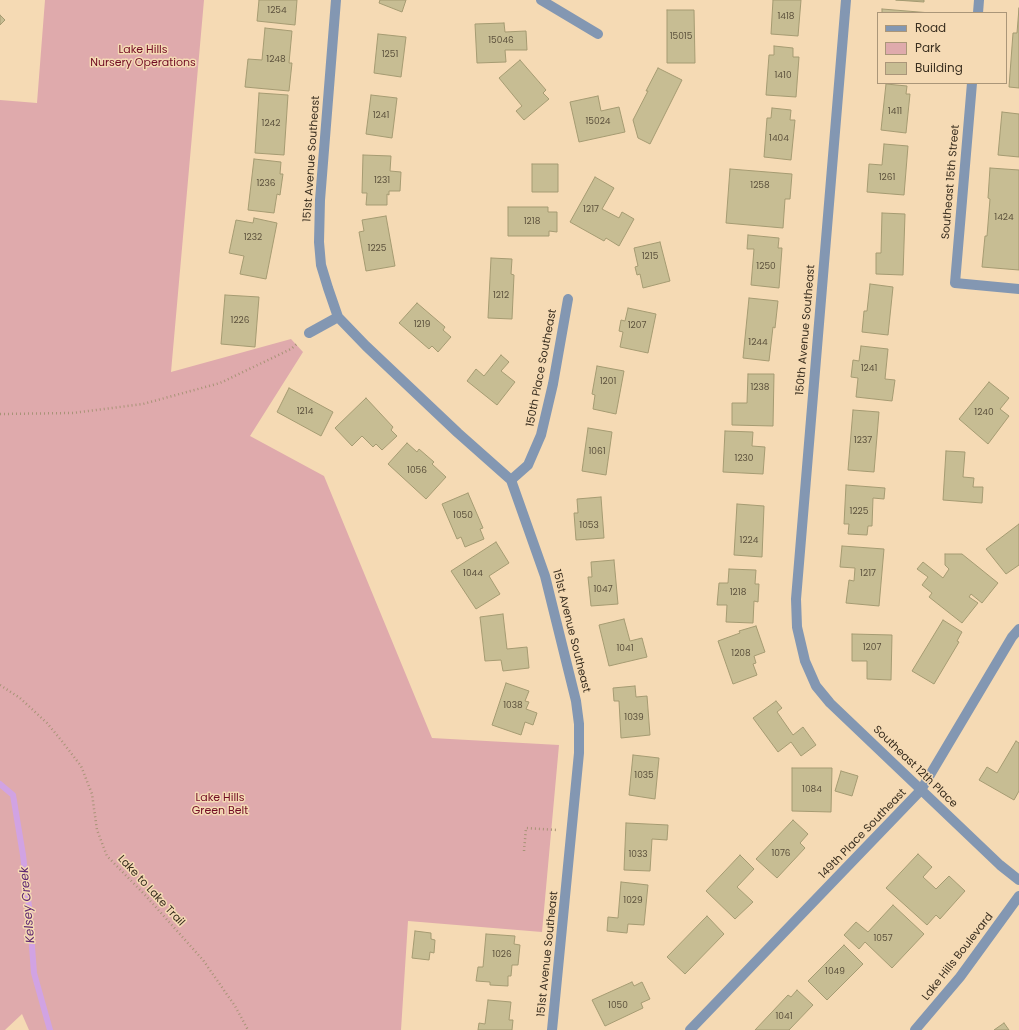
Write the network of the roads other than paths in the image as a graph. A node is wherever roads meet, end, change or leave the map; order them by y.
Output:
1 (336, 0) edge
2 (541, 0) edge
3 (846, 0) edge
4 (979, 0) edge
5 (978, 12) edge
6 (598, 34) dead end
7 (972, 84) edge
8 (1019, 289) edge
9 (568, 299) dead end
10 (338, 317) junction
11 (309, 333) road end
12 (512, 480) junction
13 (1019, 629) edge
14 (805, 661) joint
15 (921, 790) junction
16 (1019, 880) edge
17 (1019, 896) edge
18 (552, 1030) edge
19 (690, 1030) edge
20 (915, 1030) edge

1 - 10 street, 151st Avenue Southeast
2 - 6 street
3 - 14 street, 150th Avenue Southeast
4 - 5 street
7 - 8 street, Southeast 15th Street
9 - 12 street, 150th Place Southeast
10 - 11 street
10 - 12 street, 151st Avenue Southeast
12 - 18 street, 151st Avenue Southeast
13 - 15 street, 149th Place Southeast
14 - 15 street, Southeast 12th Place
15 - 16 street, Southeast 12th Place
15 - 19 street, 149th Place Southeast
17 - 20 street, Lake Hills Boulevard

